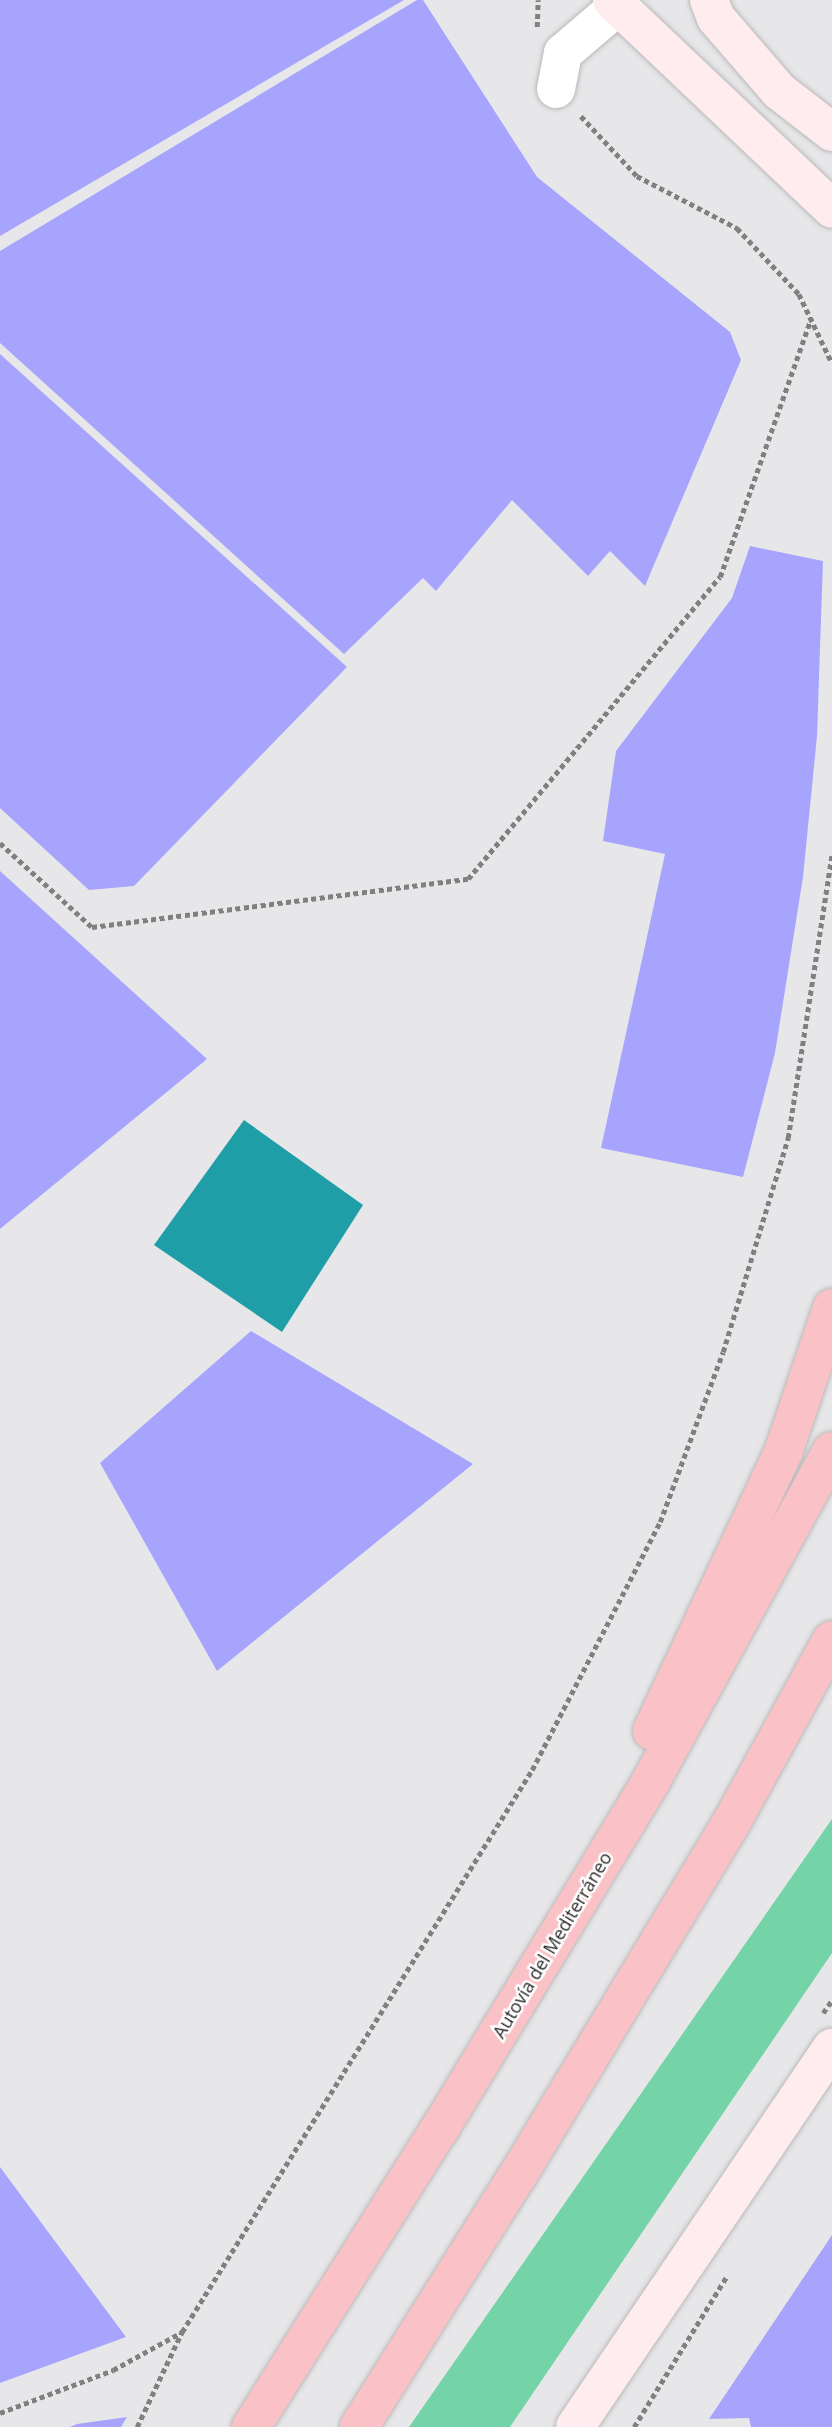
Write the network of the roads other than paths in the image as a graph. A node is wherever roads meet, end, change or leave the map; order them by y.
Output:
1 (709, 0) edge
2 (615, 3) edge
3 (556, 89) road end
4 (832, 132) edge
5 (832, 209) edge
6 (832, 1308) edge
7 (832, 1451) edge
8 (832, 1640) edge
9 (832, 1681) edge
10 (729, 1827) junction
11 (526, 1988) junction
12 (832, 2048) edge
13 (251, 2427) edge
14 (359, 2427) edge
15 (575, 2427) edge

1 - 4 street
2 - 3 street
2 - 5 street
6 - 11 highway
7 - 11 highway, Autovía del Mediterráneo
8 - 10 highway
9 - 10 highway
10 - 14 highway
11 - 13 highway, Autovía del Mediterráneo
12 - 15 street

